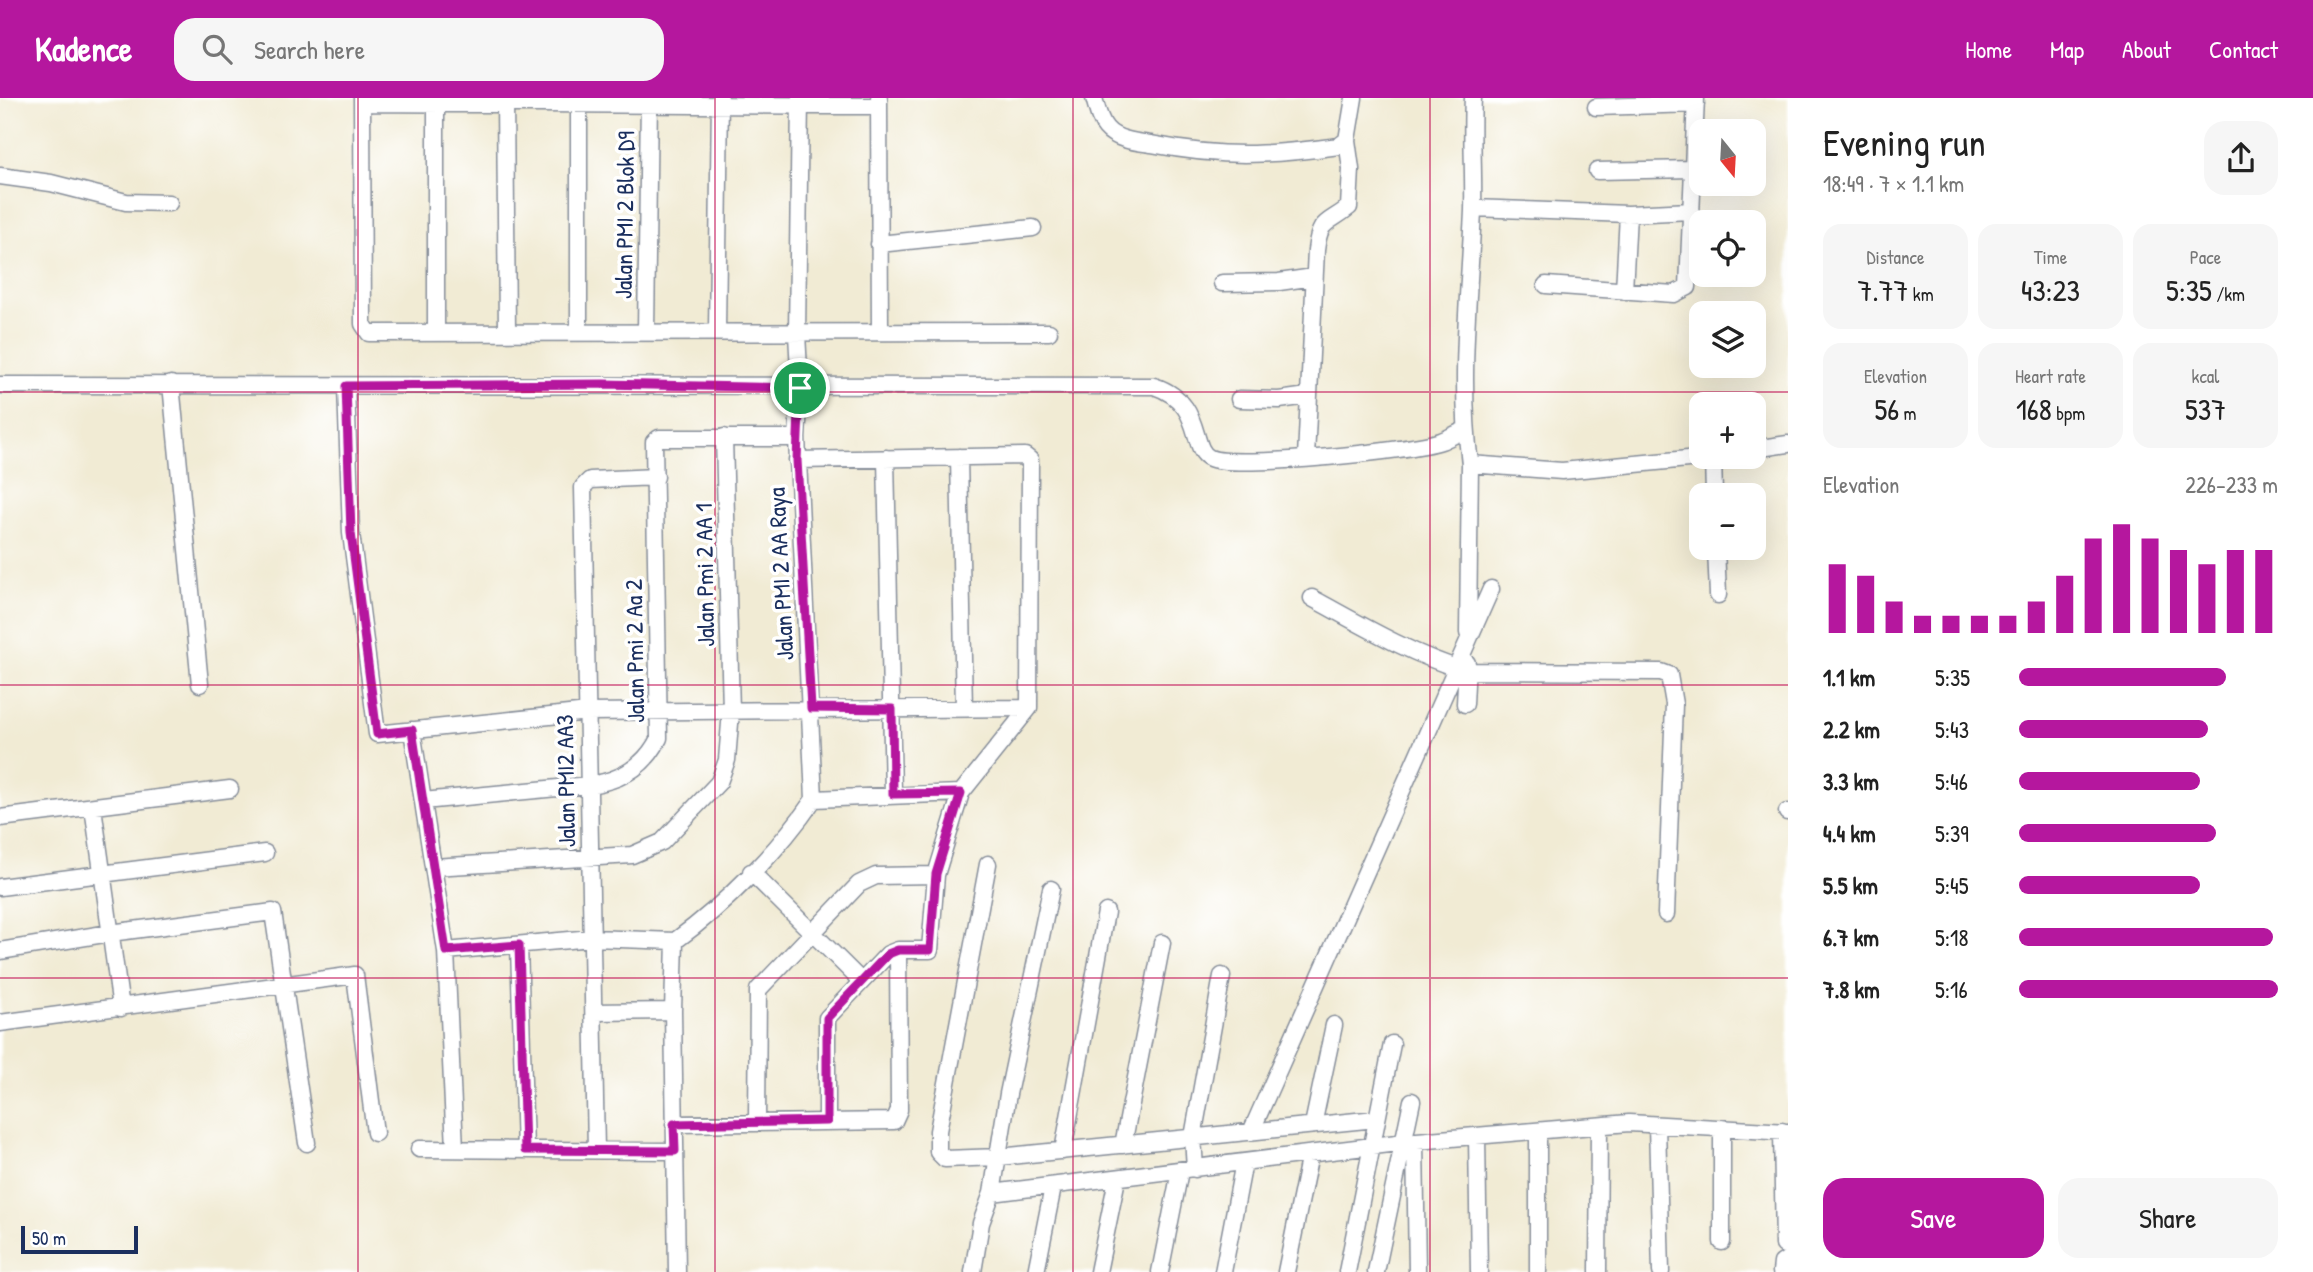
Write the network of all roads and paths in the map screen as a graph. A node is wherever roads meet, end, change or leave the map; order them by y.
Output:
1 (1094, 98) edge
2 (1354, 98) edge
3 (1473, 98) edge
4 (363, 101) edge
5 (505, 101) edge
6 (579, 101) edge
7 (649, 101) edge
8 (720, 101) edge
9 (800, 101) edge
10 (1696, 101) edge
11 (879, 102) edge
12 (436, 104) junction
13 (1596, 107) dead end
14 (1695, 119) edge
15 (1347, 140) junction
16 (1689, 169) edge
17 (1597, 171) dead end
18 (0, 176) edge
19 (169, 203) dead end
20 (1473, 208) junction
21 (1689, 211) edge
22 (1628, 214) junction
23 (1033, 228) dead end
24 (880, 244) junction
25 (1689, 268) edge
26 (1314, 277) junction
27 (1222, 283) dead end
28 (1546, 285) dead end
29 (1624, 291) junction
30 (436, 332) junction
31 (507, 332) junction
32 (579, 332) junction
33 (646, 332) junction
34 (717, 332) junction
35 (880, 332) junction
36 (1049, 332) dead end
37 (797, 334) junction
38 (0, 384) edge
39 (171, 384) junction
40 (346, 386) junction
41 (800, 388) junction
42 (1308, 396) junction
43 (1239, 399) dead end
44 (1465, 430) junction
45 (724, 438) junction
46 (797, 438) junction
47 (1788, 444) edge
48 (1766, 448) edge
49 (959, 457) junction
50 (1306, 457) junction
51 (886, 458) junction
52 (1689, 459) edge
53 (797, 460) junction
54 (1470, 464) junction
55 (656, 477) junction
56 (1717, 560) edge
57 (1491, 589) dead end
58 (1718, 595) dead end
59 (1312, 598) dead end
60 (1466, 671) junction
61 (200, 684) dead end
62 (1465, 704) dead end
63 (811, 708) junction
64 (1029, 708) junction
65 (892, 709) junction
66 (964, 709) junction
67 (660, 711) junction
68 (731, 711) junction
69 (587, 712) junction
70 (412, 730) junction
71 (589, 785) junction
72 (230, 789) dead end
73 (961, 793) junction
74 (893, 794) junction
75 (814, 799) junction
76 (423, 801) junction
77 (93, 807) junction
78 (0, 818) edge
79 (265, 853) dead end
80 (591, 855) junction
81 (988, 864) dead end
82 (433, 867) junction
83 (751, 873) junction
84 (103, 874) junction
85 (936, 874) junction
86 (0, 887) edge
87 (1051, 889) dead end
88 (1106, 912) dead end
89 (1666, 914) dead end
90 (812, 931) junction
91 (110, 933) junction
92 (592, 938) junction
93 (675, 941) junction
94 (1162, 943) dead end
95 (519, 945) junction
96 (898, 950) junction
97 (0, 951) edge
98 (446, 951) junction
99 (1222, 976) dead end
100 (860, 980) junction
101 (284, 986) junction
102 (121, 1008) junction
103 (673, 1011) junction
104 (594, 1013) junction
105 (0, 1023) edge
106 (1334, 1025) dead end
107 (1392, 1044) dead end
108 (1412, 1101) dead end
109 (1376, 1119) junction
110 (827, 1121) junction
111 (757, 1123) junction
112 (674, 1124) junction
113 (1313, 1125) junction
114 (1657, 1125) junction
115 (1599, 1126) junction
116 (1722, 1128) junction
117 (1538, 1131) junction
118 (1785, 1131) edge
119 (1251, 1132) junction
120 (375, 1133) dead end
121 (1477, 1136) junction
122 (1193, 1137) junction
123 (1410, 1141) junction
124 (307, 1143) dead end
125 (1123, 1145) junction
126 (1370, 1146) junction
127 (419, 1149) dead end
128 (455, 1149) junction
129 (525, 1150) junction
130 (597, 1150) junction
131 (675, 1151) junction
132 (1063, 1151) junction
133 (1310, 1154) junction
134 (999, 1157) junction
135 (1244, 1162) junction
136 (1187, 1170) junction
137 (1117, 1179) junction
138 (1054, 1187) junction
139 (992, 1193) junction
140 (1722, 1242) dead end
141 (1786, 1252) edge
142 (677, 1272) edge
143 (973, 1272) edge
144 (1036, 1272) edge
145 (1098, 1272) edge
146 (1160, 1272) edge
147 (1223, 1272) edge
148 (1286, 1272) edge
149 (1347, 1272) edge
150 (1376, 1272) edge
151 (1418, 1272) edge
152 (1479, 1272) edge
153 (1538, 1272) edge
154 (1598, 1272) edge
155 (1661, 1272) edge
156 (1781, 1272) edge

1 - 15 street
2 - 15 street
3 - 20 street
4 - 12 street
4 - 30 street
5 - 6 street
5 - 12 street
5 - 31 street
6 - 7 street
6 - 32 street
7 - 8 street
7 - 33 street, Jalan PMI 2 Blok D9
8 - 9 street
8 - 34 street
9 - 11 street
9 - 37 street, Jalan PMI 2 AA Raya
10 - 13 street
10 - 14 street
11 - 24 street
12 - 30 street
15 - 26 street
16 - 17 street
18 - 19 street
20 - 22 street
20 - 44 street
21 - 22 street
22 - 29 street
23 - 24 street
24 - 35 street
25 - 29 street
26 - 27 street
26 - 42 street
28 - 29 street
30 - 31 street
31 - 32 street
32 - 33 street
33 - 34 street
34 - 37 street
35 - 36 street
35 - 37 street
37 - 41 street, Jalan PMI 2 AA Raya
38 - 39 street
39 - 40 street
39 - 61 street
40 - 41 street
40 - 70 street
41 - 46 street, Jalan PMI 2 AA Raya
41 - 50 street
42 - 43 street
42 - 50 street
44 - 50 street
44 - 54 street
45 - 46 street
45 - 55 street, Jalan Pmi 2 Aa 2
45 - 68 street, Jalan Pmi 2 AA 1
46 - 53 street, Jalan PMI 2 AA Raya
47 - 48 street
49 - 51 street
49 - 64 street
49 - 66 street
51 - 53 street
51 - 65 street
52 - 54 street
53 - 63 street, Jalan PMI 2 AA Raya
54 - 60 street
55 - 67 street, Jalan Pmi 2 Aa 2
55 - 69 street, Jalan PMI2 AA3
56 - 58 street
57 - 119 street
59 - 60 street
60 - 62 street
60 - 89 street
63 - 65 street
63 - 68 street
63 - 75 street, Jalan PMI 2 AA Raya
64 - 66 street
64 - 73 street
65 - 66 street
65 - 74 street
67 - 68 street
67 - 69 street
67 - 71 street, Jalan Pmi 2 Aa 2
68 - 80 street, Jalan Pmi 2 AA 1
69 - 70 street
69 - 71 street, Jalan PMI2 AA3
70 - 76 street
71 - 76 street, Jalan Pmi 2 Aa 2
71 - 80 street, Jalan PMI2 AA3
72 - 77 street
73 - 74 street
73 - 85 street
74 - 75 street
75 - 83 street
76 - 82 street
77 - 78 street
77 - 84 street
79 - 84 street
80 - 82 street, Jalan Pmi 2 AA 1
80 - 92 street, Jalan PMI2 AA3
81 - 134 street
82 - 98 street
83 - 90 street
83 - 93 street
84 - 86 street
84 - 91 street
85 - 90 street
85 - 96 street
87 - 134 street
88 - 132 street
90 - 100 street
90 - 111 street
91 - 97 street
91 - 101 street
91 - 102 street
92 - 93 street
92 - 95 street
92 - 104 street, Jalan PMI2 AA3
93 - 103 street
94 - 125 street
95 - 98 street
95 - 129 street
96 - 100 street
96 - 110 street
98 - 128 street
99 - 122 street
100 - 110 street
101 - 102 street
101 - 120 street
101 - 124 street
102 - 105 street
103 - 104 street
103 - 112 street
104 - 130 street, Jalan PMI2 AA3
106 - 113 street
107 - 109 street
108 - 123 street
109 - 113 street
109 - 126 street
110 - 111 street
111 - 112 street
112 - 131 street
113 - 119 street
114 - 115 street
114 - 116 street
114 - 155 street
115 - 117 street
115 - 154 street
116 - 118 street
116 - 140 street
117 - 121 street
117 - 153 street
118 - 141 street
119 - 122 street
121 - 123 street
121 - 152 street
122 - 125 street
122 - 136 street
123 - 126 street
123 - 150 street
123 - 151 street
125 - 132 street
126 - 133 street
126 - 149 street
127 - 128 street
128 - 129 street
129 - 130 street
130 - 131 street
131 - 142 street
132 - 134 street
133 - 135 street
133 - 148 street
134 - 139 street
135 - 136 street
135 - 147 street
136 - 137 street
136 - 146 street
137 - 138 street
137 - 145 street
138 - 139 street
138 - 144 street
139 - 143 street
141 - 156 street

